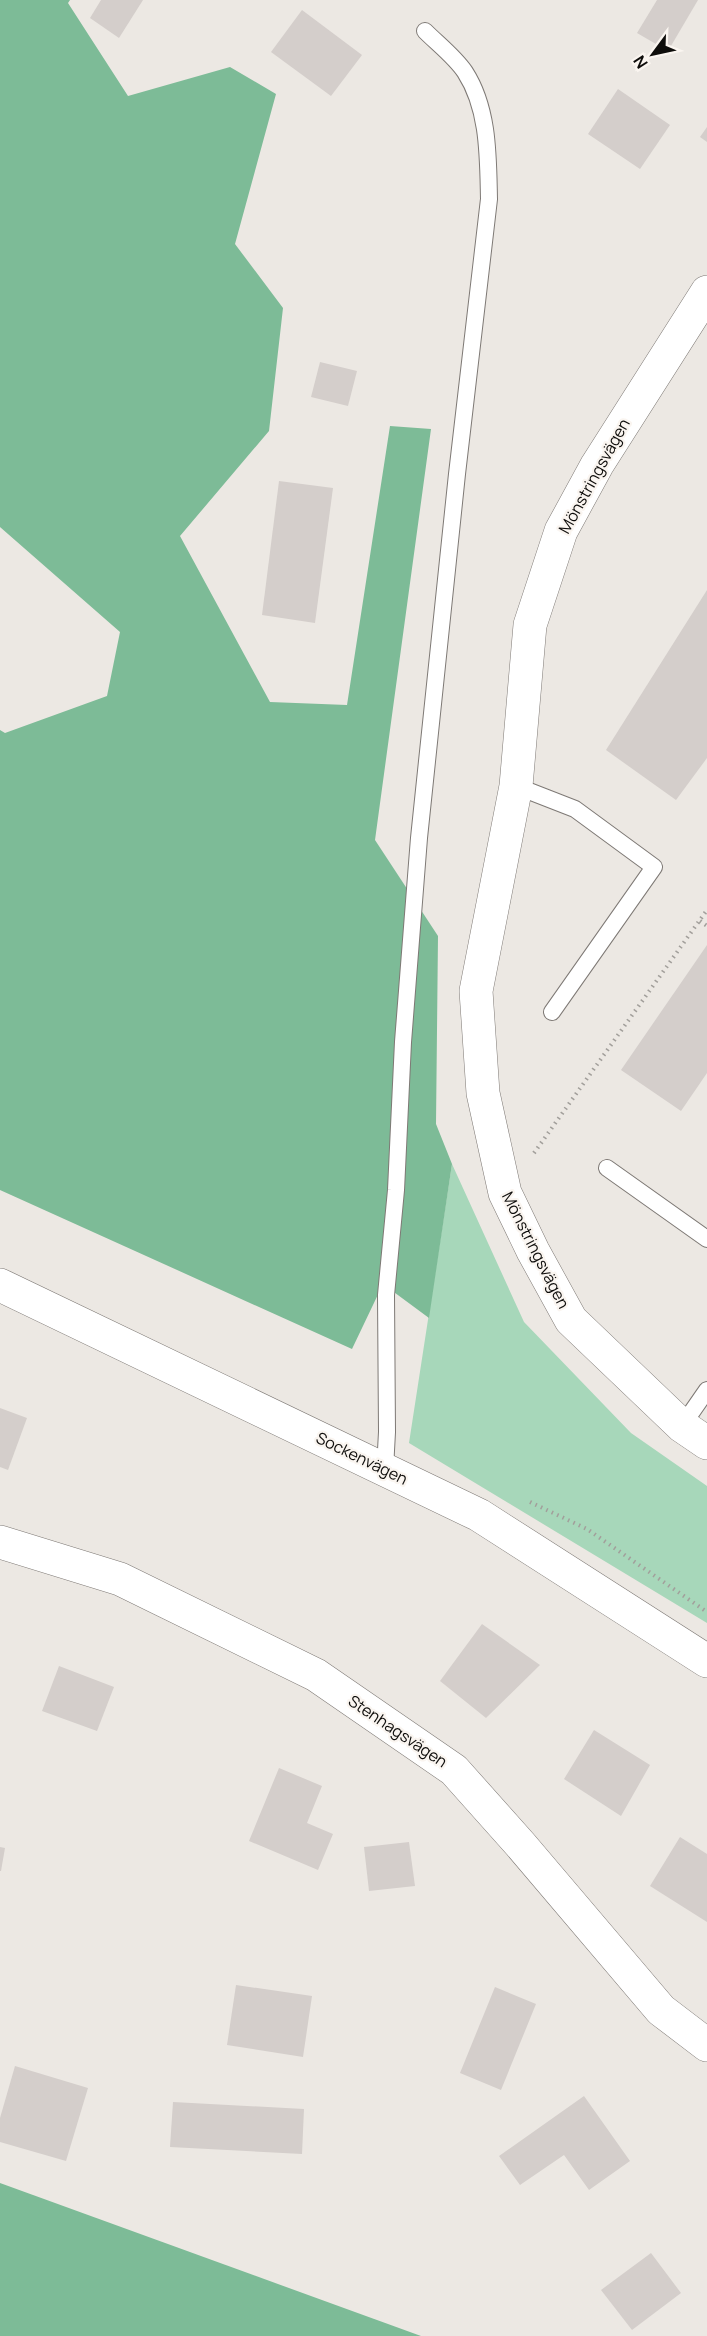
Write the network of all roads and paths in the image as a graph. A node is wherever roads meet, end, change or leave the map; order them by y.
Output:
1 (425, 31) dead end
2 (707, 292) edge
3 (516, 786) junction
4 (707, 910) edge
5 (700, 921) junction
6 (707, 926) edge
7 (552, 1012) dead end
8 (607, 1168) dead end
9 (505, 1193) junction
10 (707, 1239) edge
11 (0, 1285) edge
12 (707, 1390) edge
13 (694, 1434) edge
14 (385, 1469) junction
15 (0, 1542) edge
16 (707, 1661) edge
17 (707, 2045) edge

1 - 14 lane
2 - 3 street, Mönstringsvägen
3 - 7 lane
3 - 9 street, Mönstringsvägen
4 - 5 path
5 - 6 path
5 - 9 path
8 - 10 lane
9 - 13 street, Mönstringsvägen
11 - 14 street, Sockenvägen
12 - 13 lane
14 - 16 street, Sockenvägen
15 - 17 street, Stenhagsvägen

